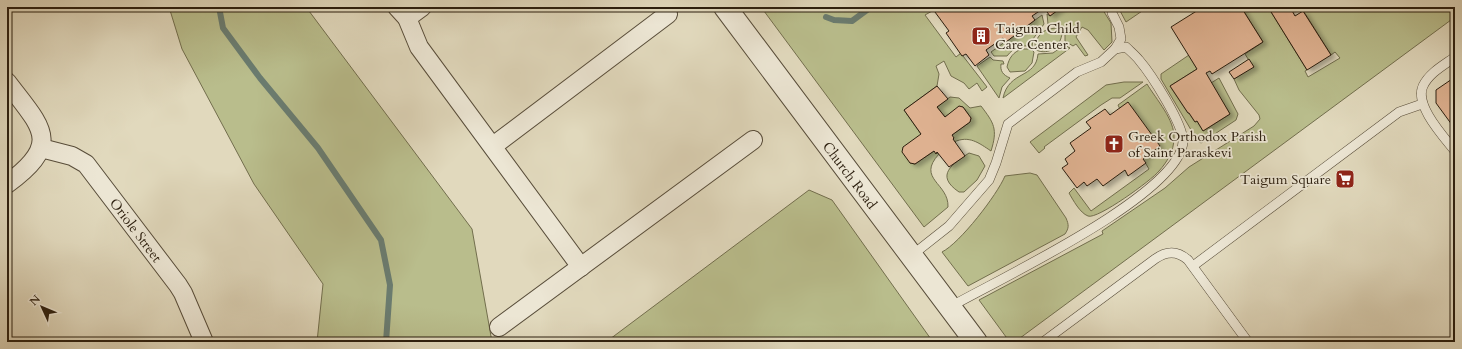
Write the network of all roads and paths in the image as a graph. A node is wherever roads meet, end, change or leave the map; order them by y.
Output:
1 (422, 7) edge
2 (725, 7) edge
3 (402, 12) edge
4 (1112, 13) dead end
5 (668, 14) dead end
6 (1115, 49) junction
7 (1455, 57) edge
8 (7, 82) edge
9 (1422, 104) junction
10 (753, 140) dead end
11 (493, 146) junction
12 (41, 148) junction
13 (1455, 151) edge
14 (7, 184) edge
15 (911, 256) junction
16 (1192, 266) junction
17 (581, 267) junction
18 (950, 307) junction
19 (499, 327) dead end
20 (204, 342) edge
21 (976, 342) edge
22 (1043, 342) edge
23 (1248, 342) edge

1 - 3 street
2 - 15 street, Church Road
3 - 11 street
4 - 6 lane
5 - 11 street
6 - 15 lane
6 - 18 lane
7 - 9 lane
8 - 12 street
9 - 13 lane
9 - 16 lane
10 - 17 street
11 - 17 street
12 - 14 street
12 - 20 street, Oriole Street
15 - 18 street, Church Road
16 - 22 lane
16 - 23 lane
17 - 19 street
18 - 21 street, Church Road

